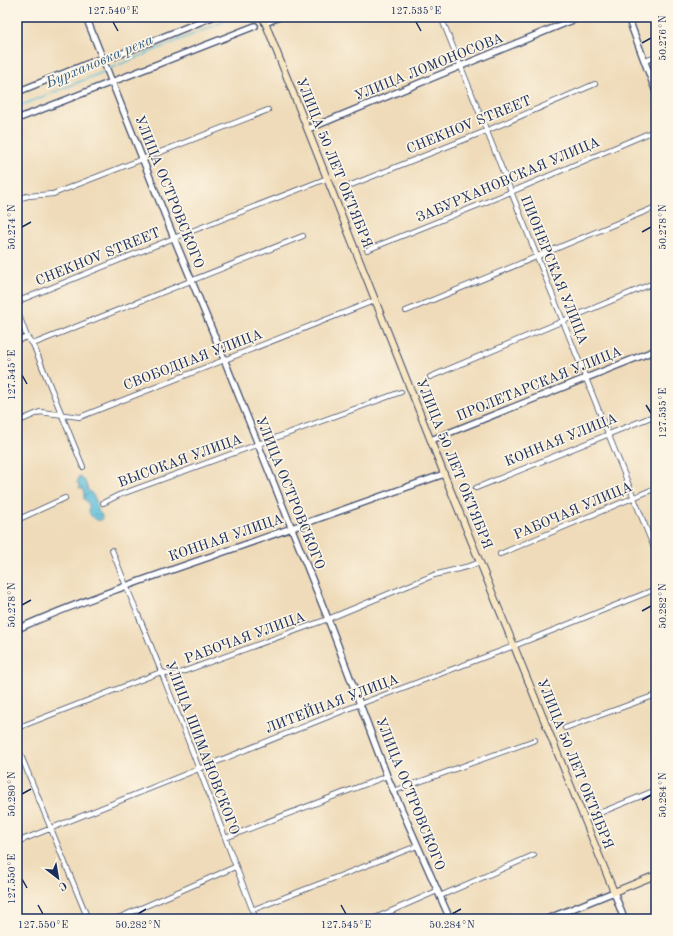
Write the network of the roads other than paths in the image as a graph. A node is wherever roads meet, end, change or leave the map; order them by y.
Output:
1 (86, 17) edge
2 (212, 17) edge
3 (279, 17) edge
4 (441, 17) edge
5 (580, 17) edge
6 (628, 17) edge
7 (264, 20) edge
8 (255, 26) dead end
9 (656, 57) edge
10 (103, 60) junction
11 (645, 61) junction
12 (461, 67) junction
13 (112, 83) junction
14 (595, 84) dead end
15 (17, 92) edge
16 (656, 92) edge
17 (268, 110) dead end
18 (17, 119) edge
19 (308, 129) junction
20 (656, 130) edge
21 (486, 131) junction
22 (143, 159) junction
23 (328, 178) junction
24 (351, 185) dead end
25 (511, 192) junction
26 (17, 199) edge
27 (656, 206) edge
28 (304, 236) dead end
29 (174, 238) junction
30 (367, 250) dead end
31 (537, 256) junction
32 (192, 280) junction
33 (656, 282) edge
34 (376, 300) junction
35 (17, 310) edge
36 (406, 312) dead end
37 (563, 321) junction
38 (27, 337) junction
39 (17, 341) edge
40 (33, 344) junction
41 (656, 350) edge
42 (224, 359) junction
43 (430, 377) dead end
44 (586, 379) junction
45 (401, 392) dead end
46 (61, 413) junction
47 (656, 414) edge
48 (17, 422) edge
49 (608, 434) junction
50 (431, 440) junction
51 (257, 444) junction
52 (83, 467) dead end
53 (444, 474) junction
54 (476, 488) dead end
55 (656, 488) edge
56 (634, 497) junction
57 (65, 498) dead end
58 (103, 503) dead end
59 (17, 520) edge
60 (291, 529) junction
61 (112, 550) dead end
62 (656, 553) edge
63 (500, 554) dead end
64 (480, 562) junction
65 (125, 586) junction
66 (656, 589) edge
67 (328, 619) junction
68 (17, 629) edge
69 (514, 646) junction
70 (161, 672) junction
71 (656, 695) edge
72 (360, 704) junction
73 (17, 728) edge
74 (566, 728) dead end
75 (535, 740) dead end
76 (17, 746) edge
77 (199, 768) junction
78 (387, 776) junction
79 (394, 790) junction
80 (656, 790) edge
81 (585, 819) junction
82 (50, 828) junction
83 (225, 838) junction
84 (17, 842) edge
85 (417, 846) junction
86 (534, 855) dead end
87 (236, 867) junction
88 (656, 875) edge
89 (614, 892) junction
90 (438, 894) junction
91 (252, 910) junction
92 (88, 919) edge
93 (116, 919) edge
94 (256, 919) edge
95 (374, 919) edge
96 (450, 919) edge
97 (547, 919) edge
98 (624, 919) edge

1 - 10 street, УЛИЦА ОСТРОВСКОГО
2 - 10 street
3 - 7 street
4 - 12 street, ПИОНЕРСКАЯ УЛИЦА
5 - 12 street, УЛИЦА ЛОМОНОСОВА
6 - 11 street
7 - 19 main road, УЛИЦА 50 ЛЕТ ОКТЯБРЯ
8 - 13 street
9 - 11 street
10 - 13 street, УЛИЦА ОСТРОВСКОГО
10 - 15 street
11 - 16 street
12 - 19 street, УЛИЦА ЛОМОНОСОВА
12 - 21 street, ПИОНЕРСКАЯ УЛИЦА
13 - 18 street
13 - 22 street, УЛИЦА ОСТРОВСКОГО
14 - 21 street, CHEKHOV STREET
17 - 22 street
19 - 23 main road, УЛИЦА 50 ЛЕТ ОКТЯБРЯ
20 - 25 street, ЗАБУРХАНОВСКАЯ УЛИЦА
21 - 24 street, CHEKHOV STREET
21 - 25 street, ПИОНЕРСКАЯ УЛИЦА
22 - 26 street
22 - 29 street, УЛИЦА ОСТРОВСКОГО
23 - 29 street, CHEKHOV STREET
23 - 34 main road, УЛИЦА 50 ЛЕТ ОКТЯБРЯ
25 - 30 street, ЗАБУРХАНОВСКАЯ УЛИЦА
25 - 31 street, ПИОНЕРСКАЯ УЛИЦА
27 - 31 street
28 - 32 street
29 - 32 street, УЛИЦА ОСТРОВСКОГО
29 - 35 street, CHEKHOV STREET
31 - 36 street
31 - 37 street, ПИОНЕРСКАЯ УЛИЦА
32 - 40 street
32 - 42 street, УЛИЦА ОСТРОВСКОГО
33 - 37 street
34 - 42 street, СВОБОДНАЯ УЛИЦА
34 - 50 main road, УЛИЦА 50 ЛЕТ ОКТЯБРЯ
35 - 38 street, CHEKHOV STREET
37 - 43 street
37 - 44 street, ПИОНЕРСКАЯ УЛИЦА
38 - 39 street
38 - 40 street
40 - 46 street
41 - 44 street, ПРОЛЕТАРСКАЯ УЛИЦА
42 - 46 street, СВОБОДНАЯ УЛИЦА
42 - 51 street, УЛИЦА ОСТРОВСКОГО
44 - 49 street, ПИОНЕРСКАЯ УЛИЦА
44 - 50 street, ПРОЛЕТАРСКАЯ УЛИЦА
45 - 51 street, ВЫСОКАЯ УЛИЦА
46 - 48 street, СВОБОДНАЯ УЛИЦА
46 - 52 street
47 - 49 street, КОННАЯ УЛИЦА
49 - 54 street, КОННАЯ УЛИЦА
49 - 56 street, ПИОНЕРСКАЯ УЛИЦА
50 - 53 main road, УЛИЦА 50 ЛЕТ ОКТЯБРЯ
51 - 58 street, ВЫСОКАЯ УЛИЦА
51 - 60 street, УЛИЦА ОСТРОВСКОГО
53 - 60 street, КОННАЯ УЛИЦА
53 - 64 main road, УЛИЦА 50 ЛЕТ ОКТЯБРЯ
55 - 56 street, РАБОЧАЯ УЛИЦА
56 - 62 street, ПИОНЕРСКАЯ УЛИЦА
56 - 63 street, РАБОЧАЯ УЛИЦА
57 - 59 street
60 - 65 street, КОННАЯ УЛИЦА
60 - 67 street, УЛИЦА ОСТРОВСКОГО
61 - 65 street, УЛИЦА ШИМАНОВСКОГО
64 - 67 street, РАБОЧАЯ УЛИЦА
64 - 69 main road, УЛИЦА 50 ЛЕТ ОКТЯБРЯ
65 - 68 street, КОННАЯ УЛИЦА
65 - 70 street, УЛИЦА ШИМАНОВСКОГО
66 - 69 street, ЛИТЕЙНАЯ УЛИЦА
67 - 70 street, РАБОЧАЯ УЛИЦА
67 - 72 street, УЛИЦА ОСТРОВСКОГО
69 - 72 street, ЛИТЕЙНАЯ УЛИЦА
69 - 81 main road, УЛИЦА 50 ЛЕТ ОКТЯБРЯ
70 - 73 street, РАБОЧАЯ УЛИЦА
70 - 77 street, УЛИЦА ШИМАНОВСКОГО
71 - 74 street
72 - 77 street, ЛИТЕЙНАЯ УЛИЦА
72 - 78 street, УЛИЦА ОСТРОВСКОГО
75 - 79 street
76 - 82 street
77 - 82 street, ЛИТЕЙНАЯ УЛИЦА
77 - 83 street, УЛИЦА ШИМАНОВСКОГО
78 - 79 street, УЛИЦА ОСТРОВСКОГО
78 - 83 street
79 - 85 street, УЛИЦА ОСТРОВСКОГО
80 - 81 street
81 - 89 main road, УЛИЦА 50 ЛЕТ ОКТЯБРЯ
82 - 84 street, ЛИТЕЙНАЯ УЛИЦА
82 - 92 street
83 - 87 street, УЛИЦА ШИМАНОВСКОГО
85 - 90 street, УЛИЦА ОСТРОВСКОГО
85 - 91 street
86 - 90 street
87 - 91 street, УЛИЦА ШИМАНОВСКОГО
87 - 93 street
88 - 89 main road
89 - 97 street
89 - 98 street, УЛИЦА 50 ЛЕТ ОКТЯБРЯ
90 - 95 street
90 - 96 street, УЛИЦА ОСТРОВСКОГО
91 - 94 street, УЛИЦА ШИМАНОВСКОГО

